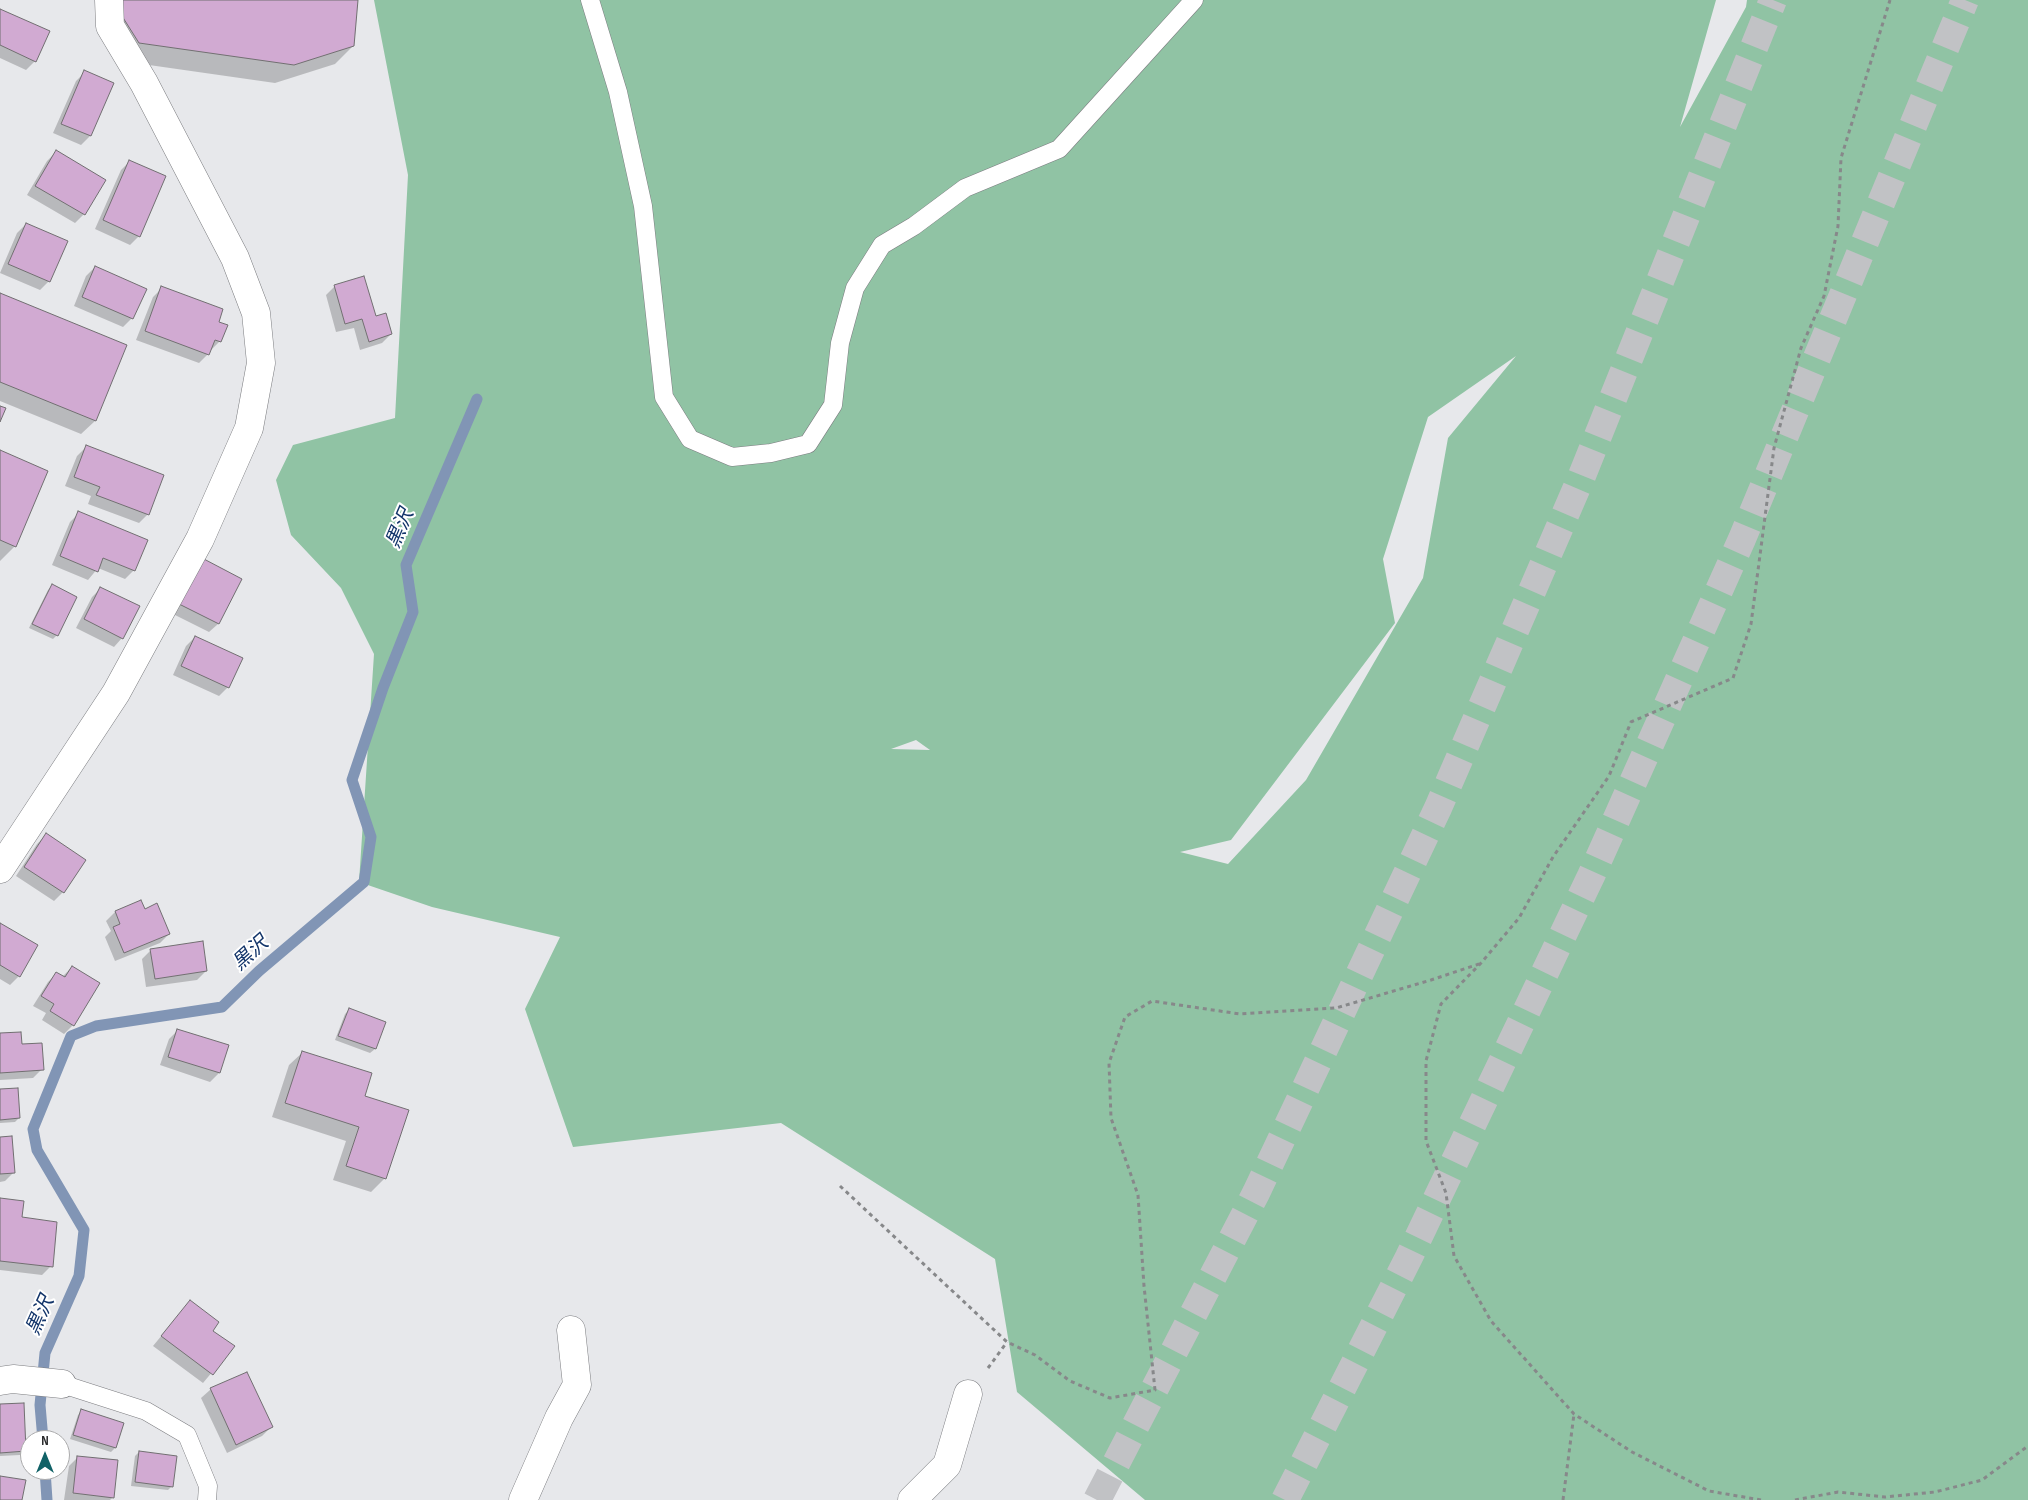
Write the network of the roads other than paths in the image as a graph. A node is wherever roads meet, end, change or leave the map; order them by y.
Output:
1 (109, 0) edge
2 (590, 0) edge
3 (1194, 0) edge
4 (0, 869) edge
5 (570, 1330) dead end
6 (6, 1380) edge
7 (62, 1384) joint
8 (968, 1394) dead end
9 (206, 1500) edge
10 (523, 1500) edge
11 (912, 1500) edge

1 - 4 street
2 - 3 lane
5 - 10 street
6 - 7 street
7 - 9 lane
8 - 11 street

